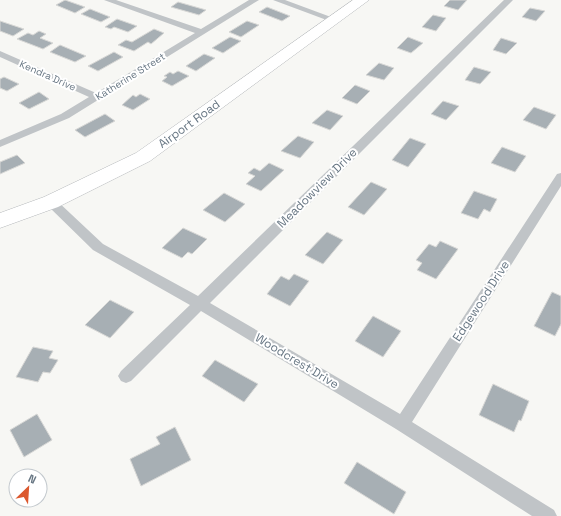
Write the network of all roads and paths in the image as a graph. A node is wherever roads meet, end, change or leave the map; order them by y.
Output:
1 (108, 0) edge
2 (255, 0) edge
3 (278, 0) edge
4 (362, 0) edge
5 (509, 0) edge
6 (334, 20) junction
7 (200, 32) junction
8 (0, 54) edge
9 (96, 96) junction
10 (0, 144) edge
11 (561, 177) edge
12 (51, 202) junction
13 (0, 221) edge
14 (198, 303) junction
15 (126, 376) dead end
16 (402, 424) junction
17 (548, 516) edge

1 - 7 street
2 - 7 street, Katherine Street
3 - 6 street
4 - 6 highway, Airport Road
5 - 14 street, Meadowview Drive
6 - 12 highway, Airport Road
7 - 9 street, Katherine Street
8 - 9 street, Kendra Drive
9 - 10 street, Katherine Street
11 - 16 street, Edgewood Drive
12 - 13 highway, Airport Road
12 - 14 street, Woodcrest Drive
14 - 15 street, Meadowview Drive
14 - 16 street, Woodcrest Drive
16 - 17 street, Woodcrest Drive

